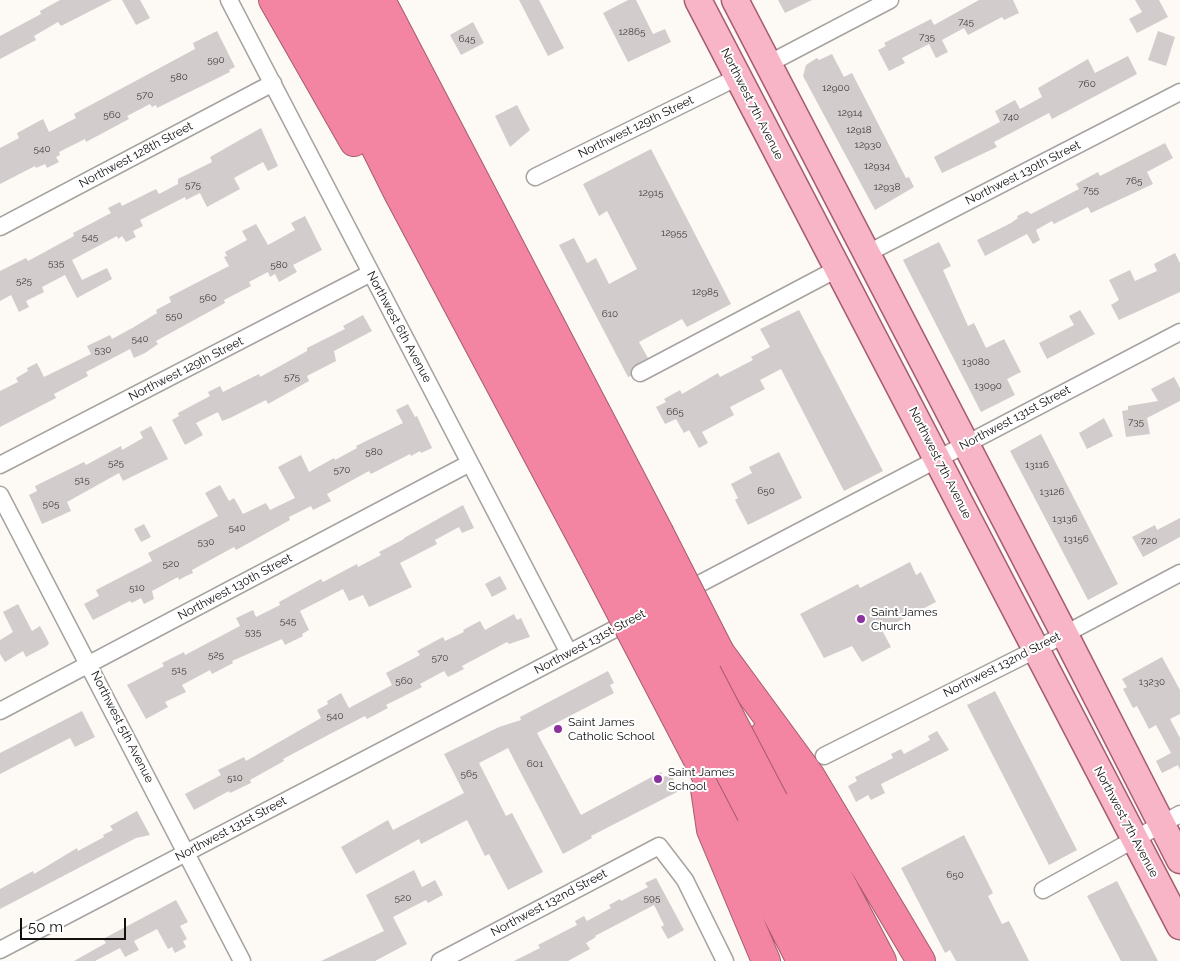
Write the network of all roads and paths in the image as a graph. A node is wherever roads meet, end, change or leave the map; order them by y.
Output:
1 (229, 0) edge
2 (273, 0) edge
3 (302, 0) edge
4 (327, 0) edge
5 (357, 0) edge
6 (381, 0) edge
7 (402, 0) edge
8 (698, 0) edge
9 (735, 0) edge
10 (890, 0) edge
11 (717, 36) junction
12 (768, 64) junction
13 (738, 77) junction
14 (273, 83) junction
15 (1180, 92) edge
16 (791, 109) junction
17 (462, 154) junction
18 (535, 177) dead end
19 (399, 195) junction
20 (814, 224) junction
21 (0, 227) edge
22 (866, 254) junction
23 (837, 269) junction
24 (371, 273) junction
25 (1180, 332) edge
26 (640, 373) dead end
27 (965, 444) junction
28 (938, 459) junction
29 (470, 463) junction
30 (0, 465) edge
31 (0, 495) edge
32 (628, 548) junction
33 (1180, 573) edge
34 (1064, 633) junction
35 (1036, 650) junction
36 (569, 653) junction
37 (90, 664) junction
38 (0, 711) edge
39 (771, 799) junction
40 (1171, 819) edge
41 (1135, 838) junction
42 (186, 852) junction
43 (1180, 860) edge
44 (1043, 890) dead end
45 (1180, 926) edge
46 (0, 950) edge
47 (242, 961) edge
48 (440, 961) edge
49 (725, 961) edge
50 (766, 961) edge
51 (801, 961) edge
52 (828, 961) edge
53 (857, 961) edge
54 (882, 961) edge
55 (921, 961) edge

1 - 14 street, Northwest 6th Avenue
2 - 19 highway
3 - 19 highway
4 - 32 highway
5 - 32 highway
6 - 17 highway
7 - 17 highway
8 - 11 main road, Northwest 7th Avenue
9 - 12 main road
10 - 12 street
11 - 12 main road
11 - 13 main road, Northwest 7th Avenue
12 - 16 main road
13 - 16 main road
13 - 18 street, Northwest 129th Street
13 - 20 main road, Northwest 7th Avenue
14 - 21 street, Northwest 128th Street
14 - 24 street, Northwest 6th Avenue
15 - 22 street, Northwest 130th Street
16 - 22 main road
17 - 32 highway
19 - 32 highway
20 - 22 main road
20 - 23 main road, Northwest 7th Avenue
22 - 27 main road
23 - 26 street
23 - 28 main road, Northwest 7th Avenue
24 - 29 street, Northwest 6th Avenue
24 - 30 street, Northwest 129th Street
25 - 27 street, Northwest 131st Street
27 - 28 street, Northwest 131st Street
27 - 34 main road
28 - 35 main road, Northwest 7th Avenue
28 - 36 street, Northwest 131st Street
29 - 36 street, Northwest 6th Avenue
29 - 37 street, Northwest 130th Street
31 - 37 street, Northwest 5th Avenue
32 - 39 highway, bridge
32 - 39 highway, bridge
32 - 39 highway, bridge
33 - 34 street, Northwest 132nd Street
34 - 35 street, Northwest 132nd Street
34 - 40 main road
35 - 39 street, Northwest 132nd Street
35 - 41 main road, Northwest 7th Avenue
36 - 42 street, Northwest 131st Street
37 - 38 street, Northwest 130th Street
37 - 42 street, Northwest 5th Avenue
39 - 50 highway
39 - 51 highway
39 - 52 highway
39 - 53 highway
39 - 54 highway
39 - 55 highway
40 - 41 street
40 - 43 main road
41 - 44 street
41 - 45 main road, Northwest 7th Avenue
42 - 46 street, Northwest 131st Street
42 - 47 street, Northwest 5th Avenue
48 - 49 street, Northwest 132nd Street

